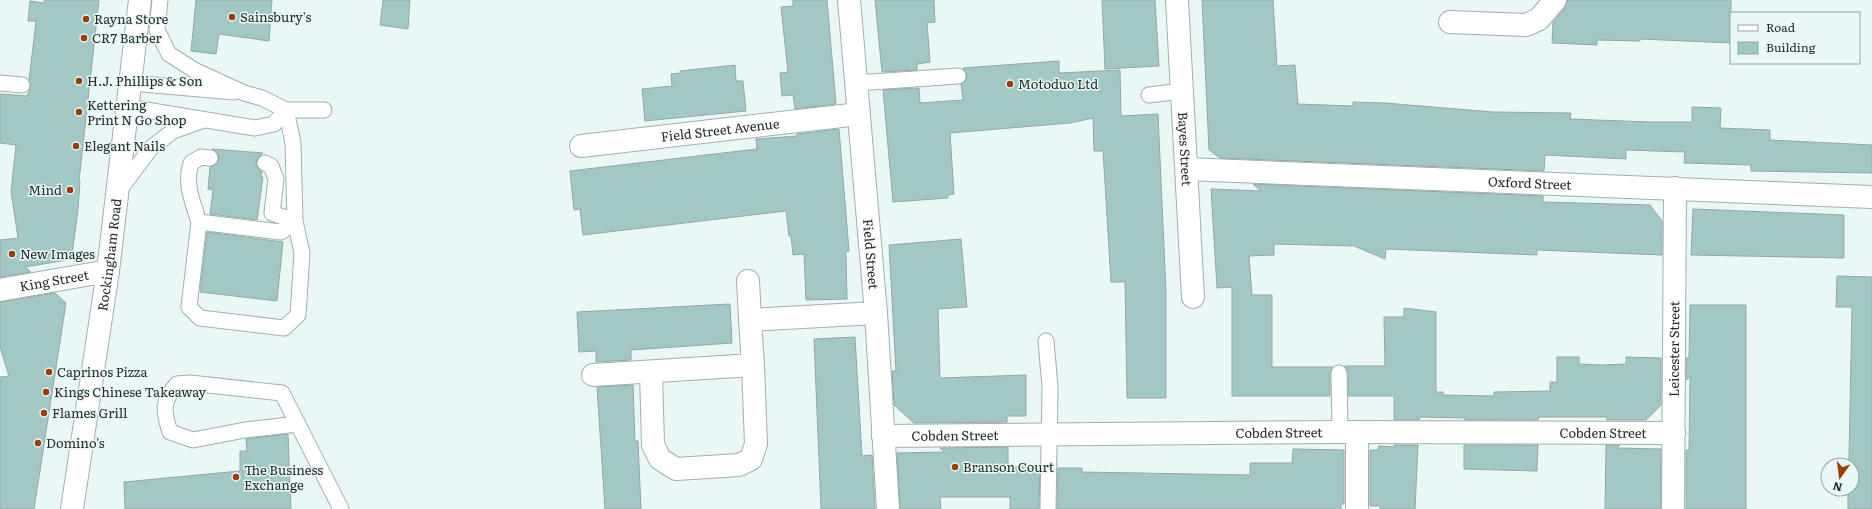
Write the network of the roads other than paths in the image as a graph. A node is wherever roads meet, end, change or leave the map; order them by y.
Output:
1 (140, 0) edge
2 (160, 0) edge
3 (849, 0) edge
4 (1177, 0) edge
5 (1555, 0) edge
6 (1450, 22) dead end
7 (958, 76) dead end
8 (0, 83) edge
9 (857, 83) junction
10 (131, 84) junction
11 (22, 85) dead end
12 (1182, 91) junction
13 (244, 93) junction
14 (1150, 94) dead end
15 (128, 107) junction
16 (286, 110) junction
17 (324, 110) dead end
18 (859, 114) junction
19 (205, 120) junction
20 (581, 146) dead end
21 (210, 158) dead end
22 (265, 163) dead end
23 (1187, 169) junction
24 (1675, 188) junction
25 (118, 193) junction
26 (1872, 197) edge
27 (295, 221) junction
28 (199, 222) junction
29 (108, 272) junction
30 (748, 281) dead end
31 (0, 290) edge
32 (1194, 297) dead end
33 (876, 313) junction
34 (750, 320) junction
35 (1046, 341) dead end
36 (753, 365) junction
37 (651, 372) junction
38 (1338, 372) dead end
39 (592, 375) dead end
40 (298, 424) junction
41 (1349, 432) junction
42 (1674, 433) junction
43 (1048, 434) junction
44 (883, 436) junction
45 (72, 509) edge
46 (341, 509) edge
47 (888, 509) edge
48 (1048, 509) edge
49 (1357, 509) edge
50 (1673, 509) edge

1 - 10 street, Rockingham Road
2 - 13 lane
3 - 9 street, Field Street
4 - 12 street, Bayes Street
5 - 6 street
7 - 9 lane
8 - 11 lane
9 - 18 street, Field Street
10 - 13 lane
10 - 15 street, Rockingham Road
12 - 14 lane
12 - 23 street, Bayes Street
13 - 16 lane
15 - 19 lane
15 - 25 street, Rockingham Road
16 - 17 lane
16 - 19 lane
16 - 27 lane
18 - 20 street, Field Street Avenue
18 - 33 street, Field Street
19 - 25 lane
21 - 28 lane
22 - 27 lane
23 - 24 street, Oxford Street
23 - 32 street, Bayes Street
24 - 26 street, Oxford Street
24 - 42 street, Leicester Street
25 - 29 street, Rockingham Road
27 - 28 lane
27 - 28 lane
29 - 31 street, King Street
29 - 45 street, Rockingham Road
30 - 34 street
33 - 34 street
33 - 44 street, Field Street
34 - 36 street
35 - 43 lane
36 - 37 street
36 - 37 street
37 - 39 street
38 - 41 lane
40 - 40 lane
40 - 46 lane
41 - 42 street, Cobden Street
41 - 43 street, Cobden Street
41 - 49 street
42 - 50 street, Leicester Street
43 - 44 street, Cobden Street
43 - 48 lane
44 - 47 street, Field Street

